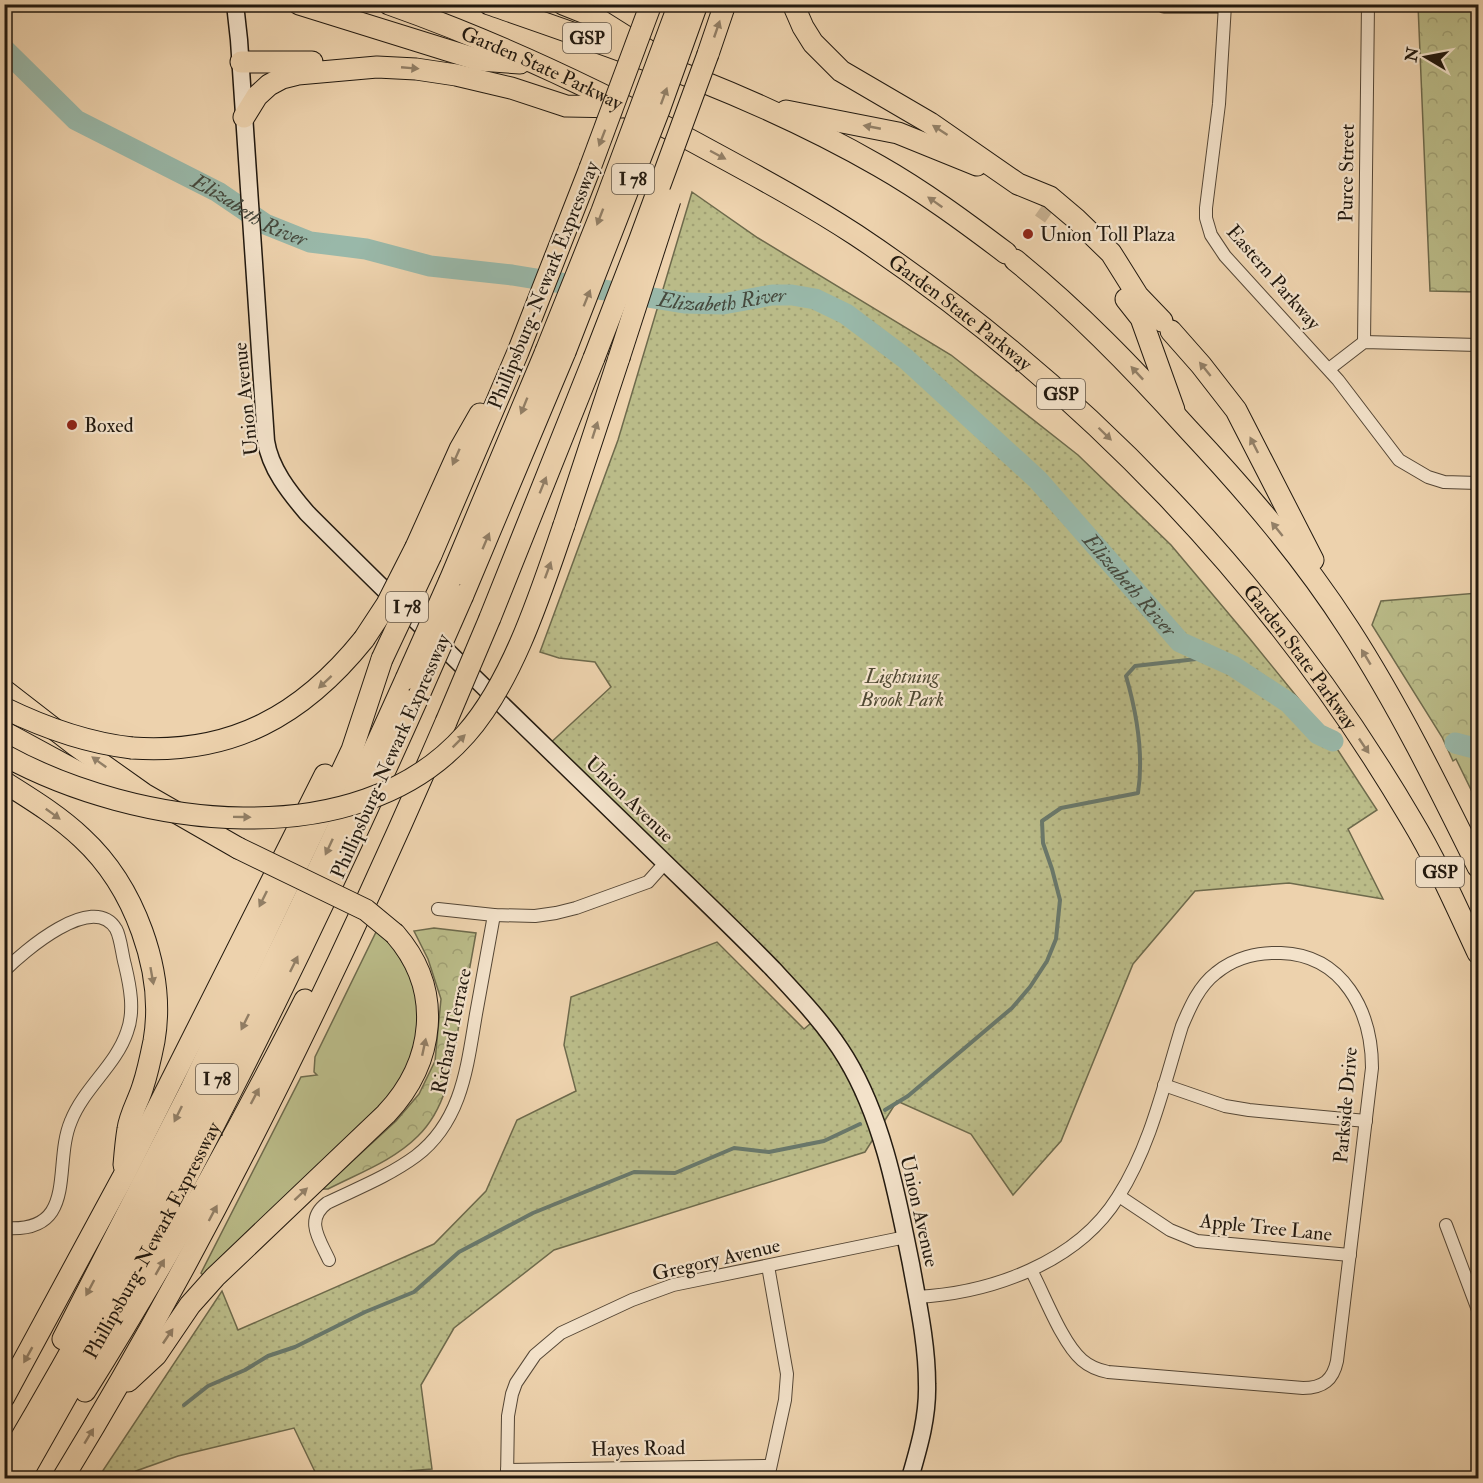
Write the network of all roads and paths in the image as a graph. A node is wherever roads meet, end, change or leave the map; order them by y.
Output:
1 (235, 4) edge
2 (299, 4) edge
3 (389, 4) edge
4 (489, 4) edge
5 (563, 4) edge
6 (651, 4) edge
7 (679, 4) edge
8 (697, 4) edge
9 (725, 4) edge
10 (793, 4) edge
11 (1164, 4) edge
12 (1368, 4) edge
13 (1225, 5) edge
14 (708, 54) junction
15 (241, 62) junction
16 (538, 65) junction
17 (377, 67) junction
18 (684, 73) junction
19 (760, 106) junction
20 (630, 107) junction
21 (244, 117) junction
22 (1012, 180) junction
23 (1364, 342) junction
24 (1479, 345) edge
25 (556, 352) junction
26 (1329, 369) junction
27 (1176, 416) junction
28 (1479, 483) edge
29 (423, 551) junction
30 (1348, 627) junction
31 (382, 658) junction
32 (413, 687) junction
33 (4, 690) edge
34 (4, 708) edge
35 (4, 732) edge
36 (4, 755) edge
37 (4, 782) edge
38 (418, 788) junction
39 (238, 848) junction
40 (665, 863) junction
41 (1479, 867) edge
42 (438, 909) dead end
43 (494, 915) junction
44 (1479, 952) edge
45 (4, 971) edge
46 (1164, 1085) junction
47 (1366, 1121) junction
48 (123, 1178) junction
49 (1119, 1196) junction
50 (1446, 1225) dead end
51 (8, 1228) edge
52 (906, 1237) junction
53 (1350, 1255) junction
54 (329, 1260) dead end
55 (768, 1266) junction
56 (1031, 1270) junction
57 (917, 1298) junction
58 (1479, 1310) edge
59 (115, 1394) junction
60 (4, 1397) edge
61 (4, 1445) edge
62 (4, 1467) edge
63 (769, 1472) edge
64 (507, 1474) edge
65 (20, 1479) edge
66 (32, 1479) edge
67 (63, 1479) edge
68 (910, 1479) edge

1 - 15 street, Union Avenue
2 - 16 highway
3 - 16 highway, Garden State Parkway / GSP
4 - 18 highway, Garden State Parkway / GSP
5 - 18 highway
6 -> 29 highway, Phillipsburg-Newark Expressway / I 78, bridge
7 -> 25 highway, Phillipsburg-Newark Expressway / I 78, bridge
25 -> 8 highway, Phillipsburg-Newark Expressway / I 78, bridge
14 -> 9 highway, Phillipsburg-Newark Expressway / I 78
22 -> 10 highway
11 - 13 street
12 - 23 street, Purce Street
13 - 26 street, Eastern Parkway
36 -> 14 highway, bridge
38 -> 14 highway, Phillipsburg-Newark Expressway / I 78, bridge
15 - 17 highway
15 - 21 street, Union Avenue
16 - 20 highway, Garden State Parkway / GSP
17 -> 20 highway
17 - 21 highway
18 - 19 highway, Garden State Parkway / GSP
22 -> 19 highway
27 -> 19 highway, Garden State Parkway / GSP
20 -> 44 highway, Garden State Parkway / GSP
21 - 40 street, Union Avenue
22 - 27 highway
30 -> 22 highway
23 - 24 street
23 - 26 street
25 - 32 highway, Phillipsburg-Newark Expressway / I 78, bridge
26 - 28 street, Eastern Parkway
30 -> 27 highway, Garden State Parkway / GSP
29 - 31 highway, Phillipsburg-Newark Expressway / I 78, bridge
29 -> 34 highway, bridge
41 -> 30 highway, Garden State Parkway / GSP
31 -> 48 highway, Phillipsburg-Newark Expressway / I 78
31 -> 61 highway
32 -> 62 highway, Phillipsburg-Newark Expressway / I 78
65 -> 32 highway, Phillipsburg-Newark Expressway / I 78
39 -> 33 highway
35 - 39 highway
37 -> 48 highway
59 -> 38 highway, Phillipsburg-Newark Expressway / I 78
66 -> 38 highway
59 -> 39 highway, bridge
40 - 43 street
40 - 52 street, Union Avenue
42 - 43 street
43 - 54 street, Richard Terrace
45 - 51 street
46 - 47 street
46 - 47 street, Parkside Drive
46 - 49 street, Parkside Drive
47 - 53 street, Parkside Drive
48 -> 60 highway, Phillipsburg-Newark Expressway / I 78
49 - 53 street, Apple Tree Lane
49 - 56 street, Parkside Drive
50 - 58 street
52 - 55 street, Gregory Avenue
52 - 57 street, Union Avenue
53 - 56 street, Parkside Drive
55 - 63 street
55 - 64 street, Gregory Avenue
56 - 57 street, Parkside Drive
57 - 68 street, Union Avenue
67 -> 59 highway, Phillipsburg-Newark Expressway / I 78
63 - 64 street, Hayes Road

